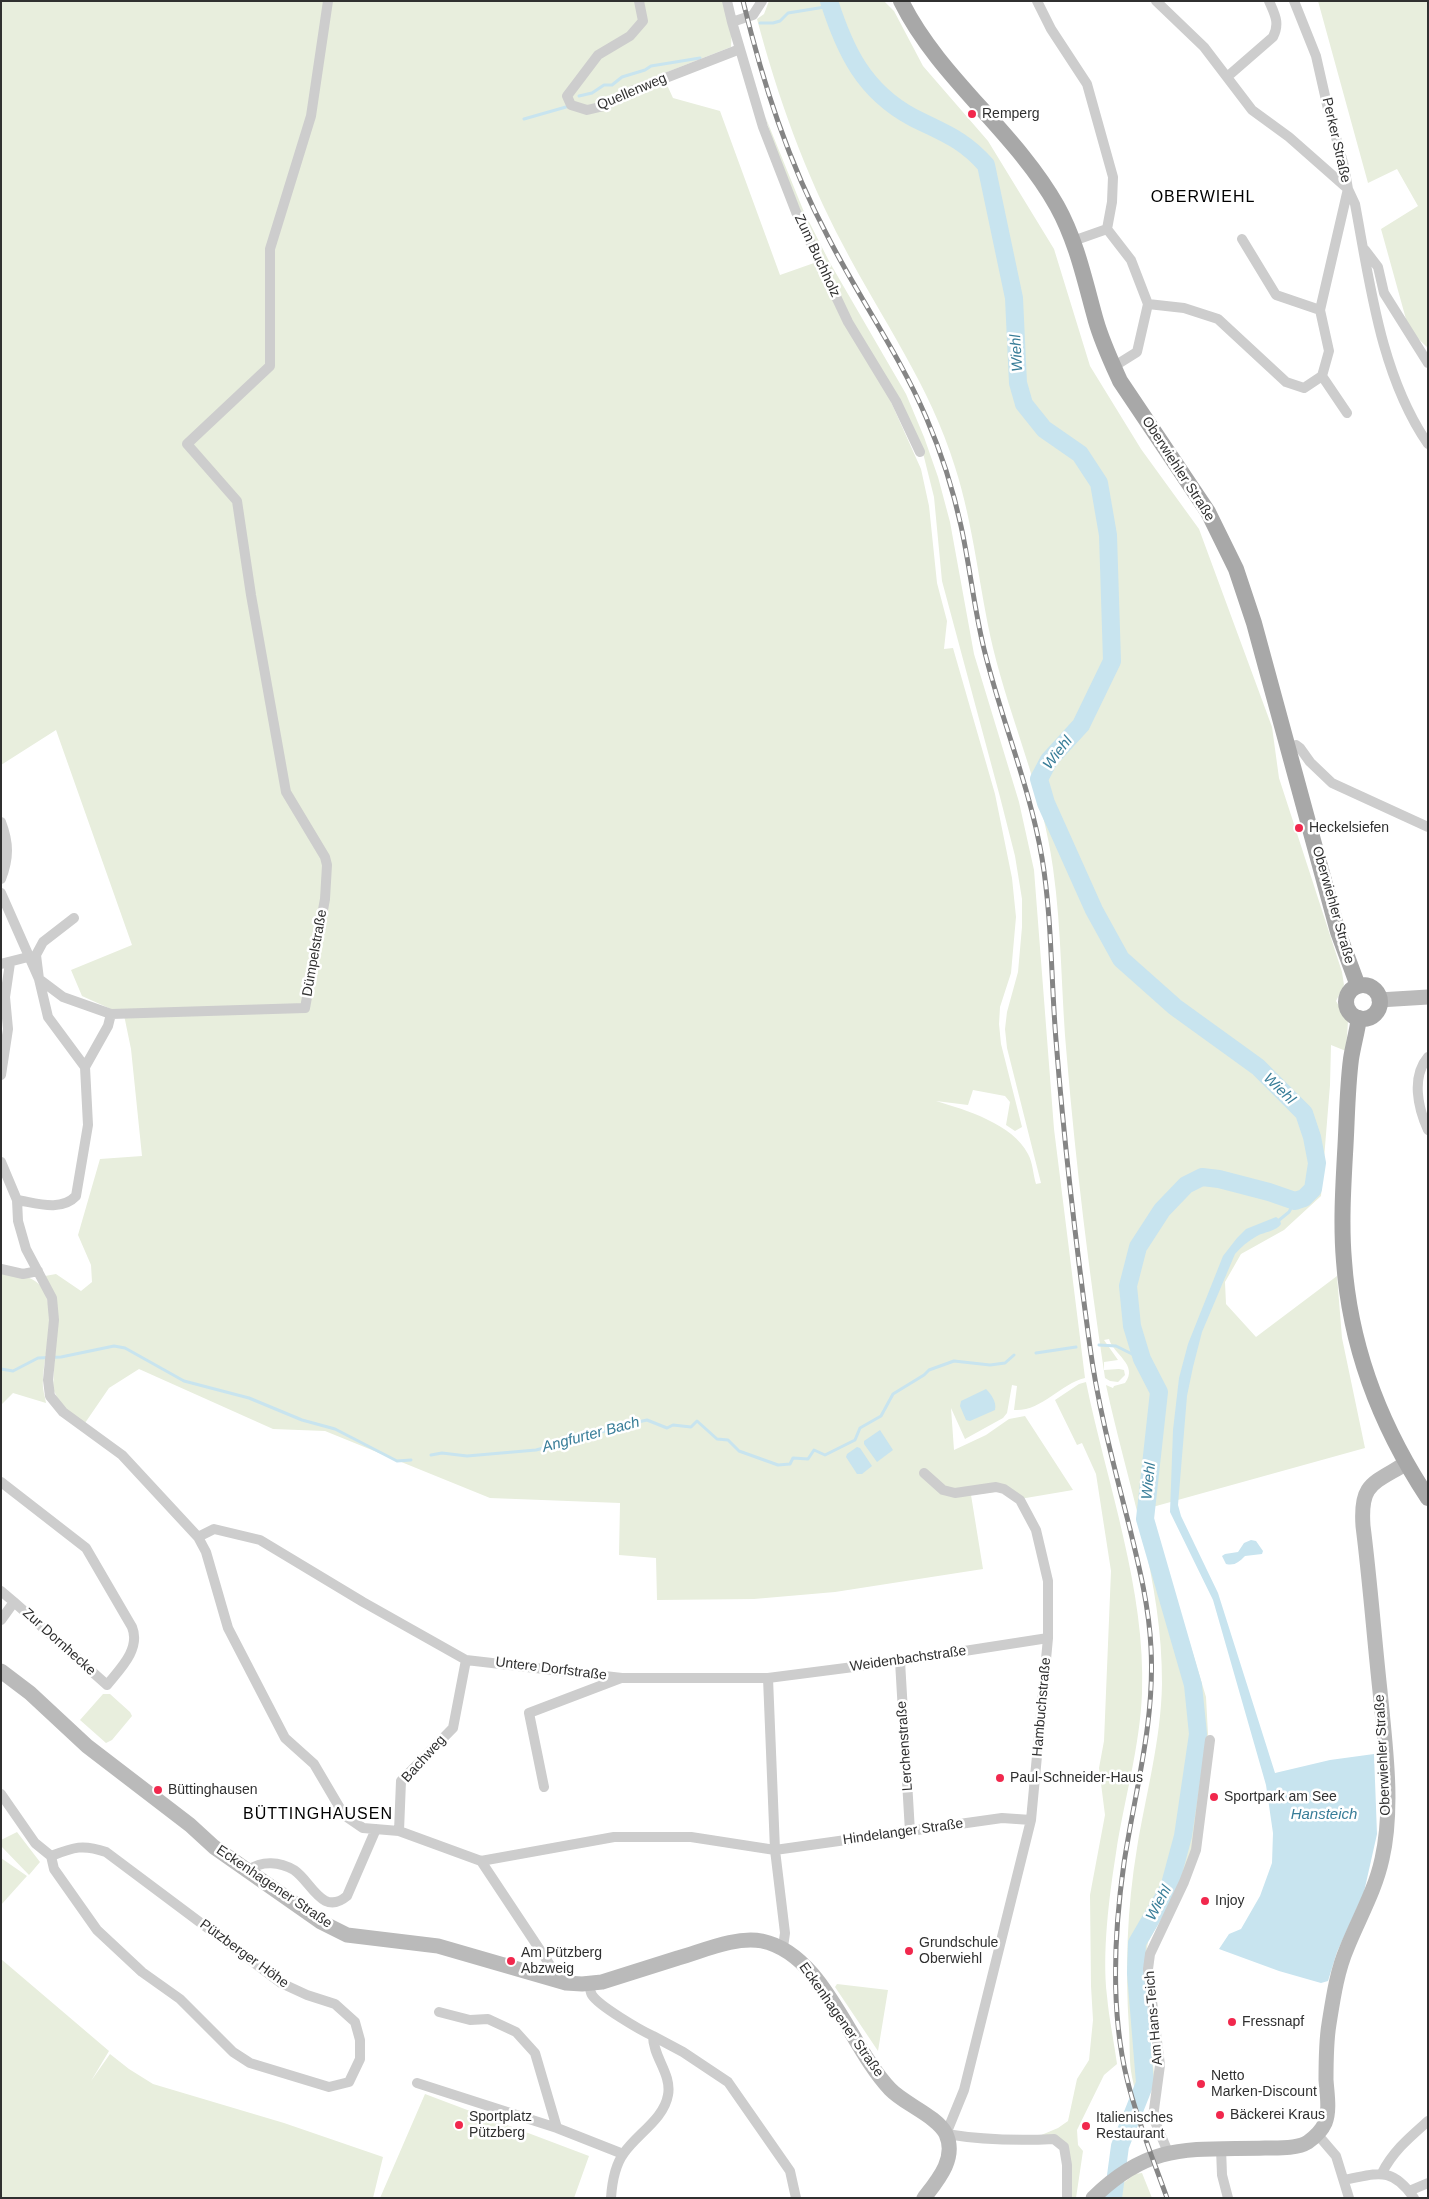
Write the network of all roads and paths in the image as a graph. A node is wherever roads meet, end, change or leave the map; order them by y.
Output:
1 (328, 1) edge
2 (639, 1) edge
3 (727, 1) edge
4 (762, 1) edge
5 (901, 1) edge
6 (1037, 1) edge
7 (1156, 1) edge
8 (1269, 1) edge
9 (1294, 1) edge
10 (732, 22) junction
11 (740, 49) junction
12 (1227, 77) junction
13 (1348, 189) junction
14 (1107, 229) junction
15 (1242, 239) dead end
16 (1073, 241) junction
17 (1363, 247) junction
18 (1148, 304) junction
19 (1320, 310) junction
20 (1428, 363) edge
21 (1113, 367) junction
22 (1322, 376) junction
23 (1347, 413) dead end
24 (1428, 444) edge
25 (920, 452) dead end
26 (1288, 747) junction
27 (1, 822) edge
28 (1428, 827) edge
29 (1, 879) edge
30 (1, 893) edge
31 (74, 918) dead end
32 (28, 958) junction
33 (6, 963) edge
34 (39, 978) junction
35 (1358, 986) junction
36 (1428, 997) edge
37 (1379, 1000) junction
38 (111, 1014) junction
39 (1359, 1018) junction
40 (1428, 1058) edge
41 (84, 1067) junction
42 (1, 1075) edge
43 (1428, 1130) edge
44 (1, 1162) edge
45 (17, 1200) junction
46 (1, 1269) edge
47 (38, 1271) junction
48 (1405, 1464) junction
49 (924, 1473) dead end
50 (1, 1482) edge
51 (1428, 1498) edge
52 (198, 1537) junction
53 (1, 1592) edge
54 (14, 1602) junction
55 (1, 1620) edge
56 (1048, 1638) junction
57 (466, 1660) junction
58 (900, 1661) junction
59 (1, 1671) edge
60 (622, 1678) junction
61 (768, 1678) junction
62 (1210, 1740) dead end
63 (544, 1787) dead end
64 (1, 1794) edge
65 (1031, 1820) junction
66 (376, 1829) junction
67 (399, 1831) junction
68 (910, 1832) junction
69 (775, 1850) junction
70 (51, 1856) junction
71 (481, 1860) junction
72 (249, 1870) junction
73 (783, 1947) junction
74 (552, 1979) junction
75 (589, 1983) junction
76 (438, 2012) dead end
77 (653, 2036) junction
78 (417, 2083) dead end
79 (1428, 2121) edge
80 (557, 2128) junction
81 (946, 2134) junction
82 (1318, 2135) junction
83 (1222, 2148) junction
84 (1168, 2152) junction
85 (623, 2154) junction
86 (1382, 2173) junction
87 (1344, 2180) junction
88 (1428, 2183) edge
89 (1097, 2193) edge
90 (1412, 2194) edge
91 (611, 2198) edge
92 (796, 2198) edge
93 (924, 2198) edge
94 (1067, 2198) edge
95 (1228, 2198) edge
96 (1349, 2198) edge

1 - 38 street, Dümpelstraße
2 - 11 street, Quellenweg
3 - 10 street
4 - 10 street
5 - 16 main road, Oberwiehler Straße
6 - 14 street
7 - 12 street
8 - 12 street
9 - 13 street, Perker Straße
10 - 11 street
11 - 25 street, Zum Buchholz
12 - 13 street
13 - 17 street
13 - 19 street, Perker Straße
14 - 16 street
14 - 18 street
15 - 19 street
16 - 21 main road, Oberwiehler Straße
17 - 20 street
17 - 24 street
18 - 21 street
18 - 22 street
19 - 22 street, Perker Straße
21 - 26 main road, Oberwiehler Straße
22 - 23 street
26 - 28 street
26 - 35 main road, Oberwiehler Straße
27 - 29 street
30 - 32 street
31 - 34 street
32 - 33 street
32 - 34 street
33 - 42 street
34 - 38 street, Dümpelstraße
34 - 41 street
35 - 37 main road
35 - 39 main road
36 - 37 main road
37 - 39 main road
38 - 41 street
39 - 48 main road
40 - 43 street
41 - 45 street
44 - 45 street
45 - 47 street
46 - 47 street
47 - 52 street
48 - 51 main road
48 - 82 main road, Oberwiehler Straße
49 - 56 street, Hambuchstraße
50 - 54 street, Zur Dornhecke
52 - 57 street, Untere Dorfstraße
52 - 66 street
53 - 54 street, Zur Dornhecke
54 - 55 street, Zur Dornhecke
56 - 58 street, Weidenbachstraße
56 - 65 street, Hambuchstraße
57 - 60 street, Untere Dorfstraße
57 - 67 street, Bachweg
58 - 61 street, Weidenbachstraße
58 - 68 street, Lerchenstraße
59 - 72 main road, Eckenhagener Straße
60 - 61 street, Untere Dorfstraße
60 - 63 street
61 - 69 street
62 - 84 street, Am Hans-Teich
64 - 70 street, Pützberger Höhe
65 - 68 street, Hindelanger Straße
65 - 81 street, Hambuchstraße
66 - 67 street
66 - 72 street
67 - 71 street
68 - 69 street, Hindelanger Straße
69 - 71 street, Hindelanger Straße
69 - 73 street
70 - 70 street, Pützberger Höhe
71 - 74 street
72 - 74 main road, Eckenhagener Straße
73 - 75 main road, Eckenhagener Straße
73 - 81 main road, Eckenhagener Straße
74 - 75 main road, Eckenhagener Straße
75 - 77 street
76 - 80 street
77 - 85 street
77 - 92 street
78 - 80 street
79 - 86 street
80 - 85 street
81 - 93 main road
81 - 94 street
82 - 83 main road
82 - 87 street
83 - 84 main road
83 - 95 street
84 - 89 main road
85 - 91 street
86 - 87 street
86 - 90 street
87 - 96 street
88 - 90 street

